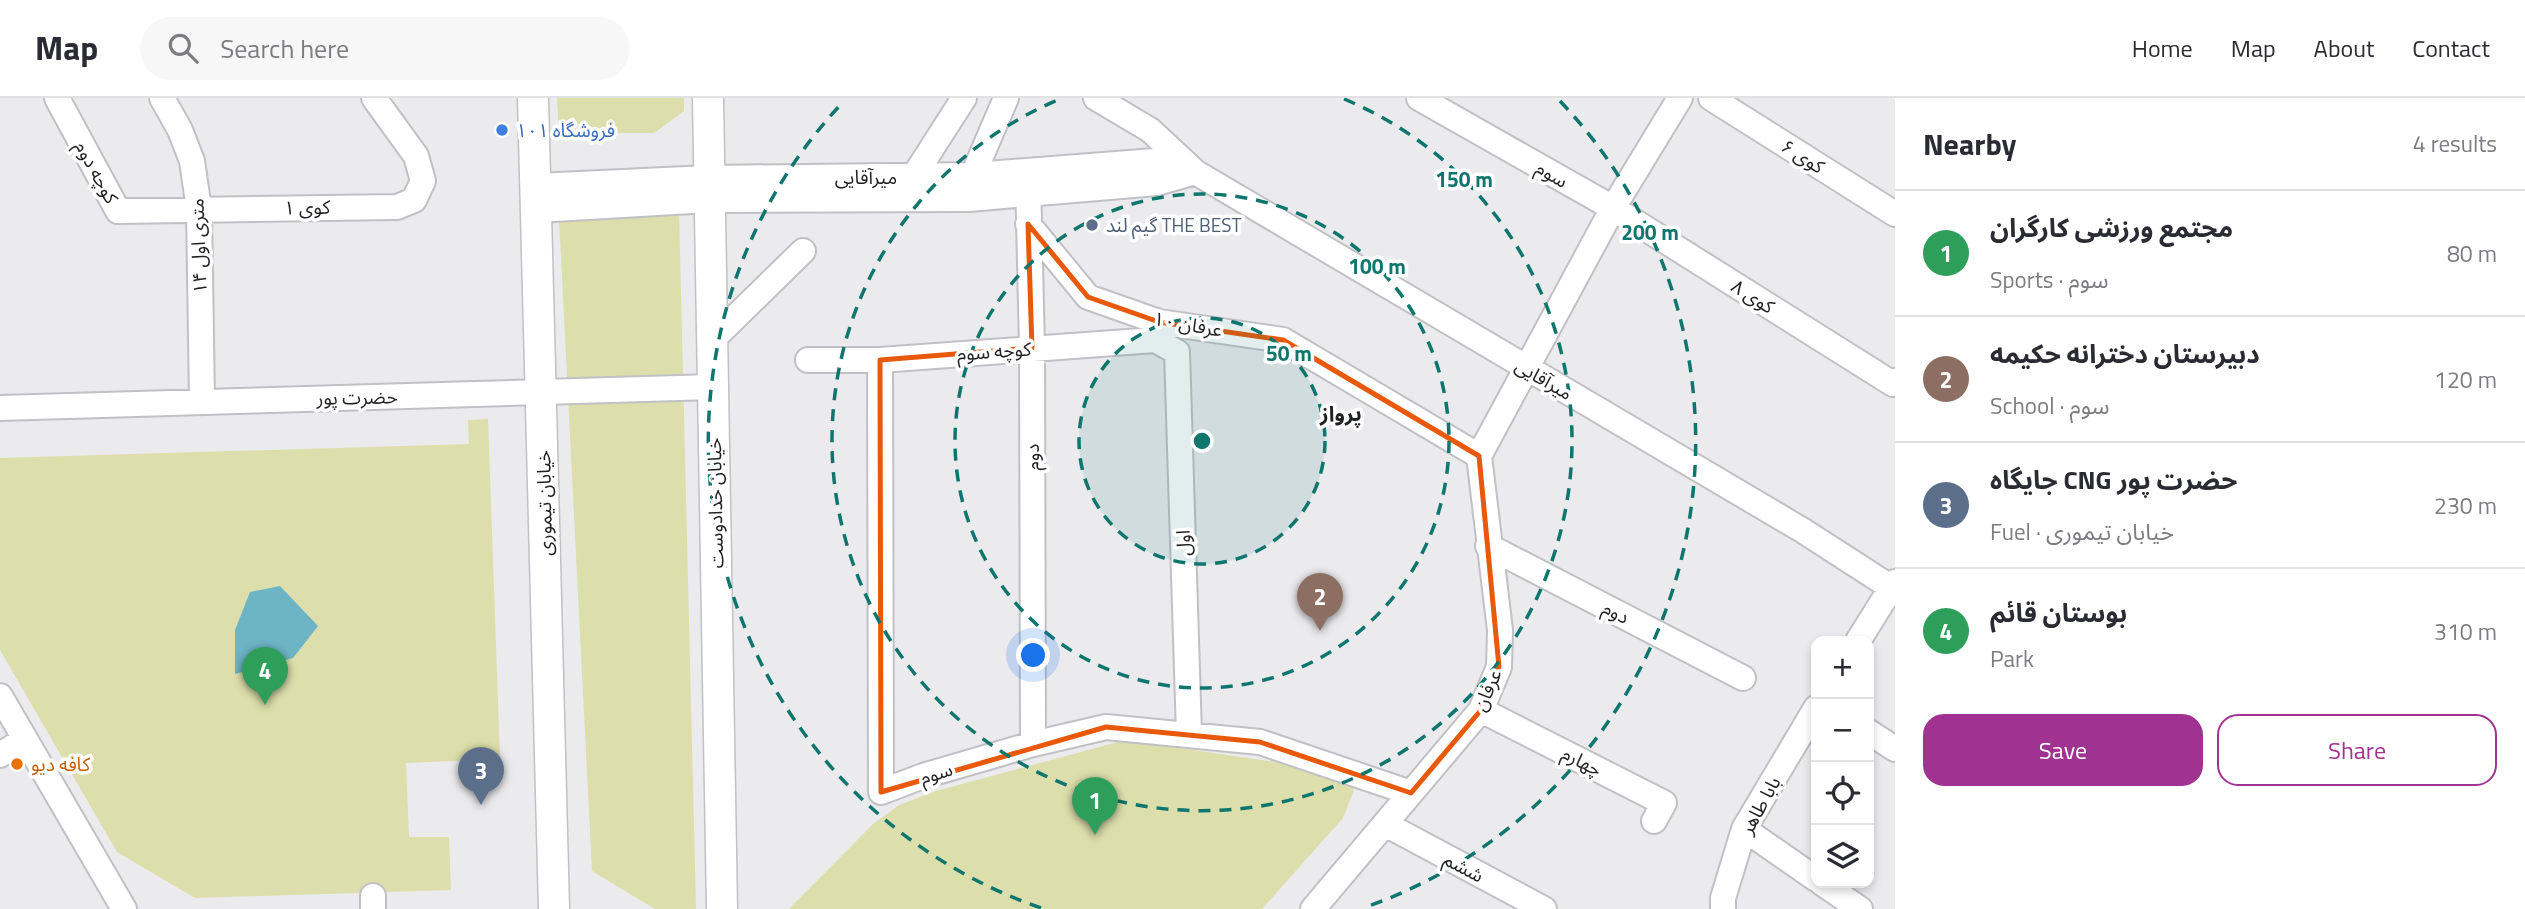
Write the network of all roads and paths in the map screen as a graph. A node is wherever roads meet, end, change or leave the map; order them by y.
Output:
1 (57, 98) edge
2 (162, 98) edge
3 (374, 98) edge
4 (533, 98) edge
5 (708, 98) edge
6 (964, 98) edge
7 (1006, 98) edge
8 (1096, 98) edge
9 (1419, 98) edge
10 (1680, 98) edge
11 (1712, 98) edge
12 (1195, 172) junction
13 (1028, 182) junction
14 (971, 187) junction
15 (912, 188) junction
16 (709, 189) junction
17 (537, 198) junction
18 (1612, 208) junction
19 (199, 209) junction
20 (1895, 214) edge
21 (1028, 223) junction
22 (803, 251) dead end
23 (711, 341) junction
24 (1032, 348) junction
25 (1177, 352) joint
26 (880, 359) junction
27 (808, 360) dead end
28 (1526, 369) junction
29 (1894, 382) edge
30 (713, 387) junction
31 (541, 392) junction
32 (202, 401) junction
33 (0, 408) edge
34 (1479, 456) junction
35 (1488, 546) junction
36 (1894, 586) edge
37 (1861, 636) edge
38 (1743, 678) dead end
39 (0, 696) edge
40 (1481, 710) junction
41 (1811, 716) edge
42 (1189, 734) junction
43 (1874, 735) edge
44 (25, 739) junction
45 (1033, 744) junction
46 (1895, 749) edge
47 (0, 755) edge
48 (1411, 793) junction
49 (1654, 821) dead end
50 (1385, 824) junction
51 (1744, 829) junction
52 (1811, 876) edge
53 (1829, 888) edge
54 (124, 909) edge
55 (554, 909) edge
56 (722, 909) edge
57 (1313, 909) edge
58 (1544, 909) edge
59 (1723, 909) edge
60 (1860, 909) edge

1 - 19 street, کوچه دوم
2 - 19 street, ۱۴ متری اول
3 - 19 street, کوی ۱
4 - 17 main road, خیابان تیموری
5 - 16 main road, خیابان خدادوست
6 - 15 street
7 - 14 street
8 - 12 street
9 - 18 street, سوم
10 - 18 street
11 - 20 street, کوی ۶
12 - 13 street, میرآقایی
12 - 28 street, میرآقایی
13 - 14 street, میرآقایی
13 - 21 street, دوم
14 - 15 street, میرآقایی
15 - 16 street, میرآقایی
16 - 17 street, میرآقایی
16 - 23 main road, خیابان خدادوست
17 - 31 main road, خیابان تیموری
18 - 28 street
18 - 29 street, کوی ۸
19 - 32 street, ۱۴ متری اول
21 - 24 street, دوم
21 - 34 street, عرفان ۱۰
22 - 23 street
23 - 30 main road, خیابان خدادوست
24 - 25 street, کوچه سوم
24 - 26 street, کوچه سوم
24 - 45 street, دوم
25 - 42 street, اول
26 - 27 street, کوچه سوم
26 - 45 street, سوم
28 - 34 street
28 - 36 street, میرآقایی
30 - 31 street, حضرت پور
30 - 56 main road, خیابان خدادوست
31 - 32 street, حضرت پور
31 - 55 main road, خیابان تیموری
32 - 33 street, حضرت پور
34 - 35 street, عرفان
35 - 38 street, دوم
35 - 40 street, عرفان
36 - 37 street
39 - 44 street
40 - 48 street, عرفان
40 - 49 street, چهارم
41 - 51 street, بابا طاهر
42 - 45 street, سوم
42 - 48 street, سوم
43 - 46 street
44 - 47 street
44 - 54 street
48 - 50 street, عرفان
50 - 57 street, عرفان
50 - 58 street, ششم
51 - 52 street
51 - 59 street, بابا طاهر
53 - 60 street

